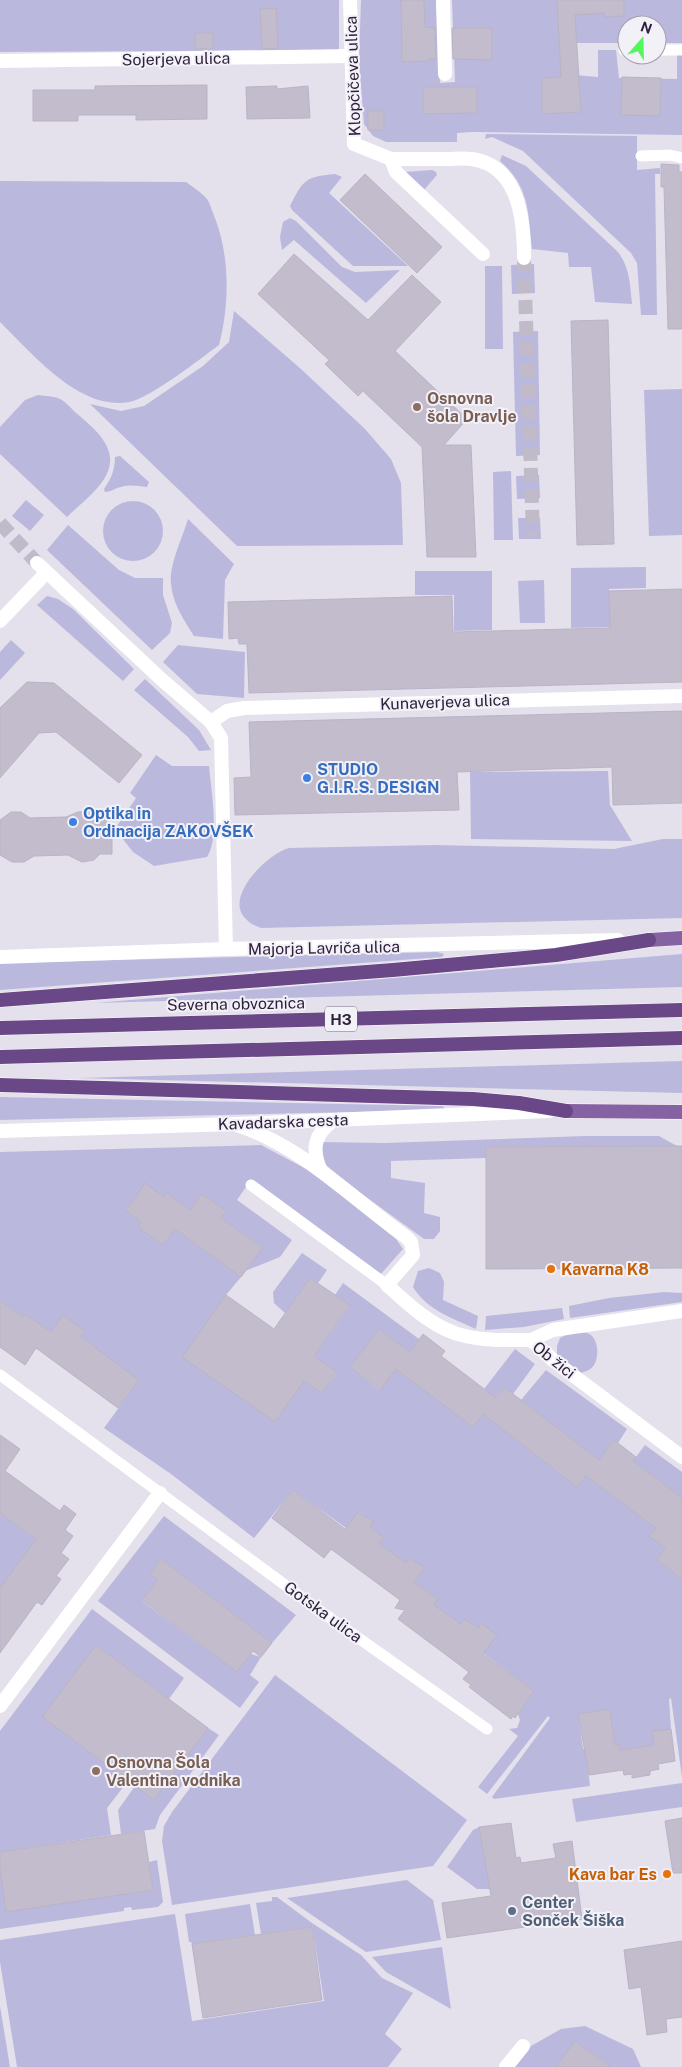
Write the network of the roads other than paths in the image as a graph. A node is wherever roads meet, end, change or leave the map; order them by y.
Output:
1 (350, 0) edge
2 (444, 0) edge
3 (667, 50) edge
4 (682, 50) edge
5 (351, 56) junction
6 (0, 61) edge
7 (445, 74) dead end
8 (641, 156) dead end
9 (682, 158) edge
10 (391, 159) junction
11 (483, 254) dead end
12 (524, 258) tunnel mouth
13 (0, 621) edge
14 (682, 696) edge
15 (211, 722) junction
16 (682, 938) edge
17 (649, 940) junction
18 (226, 949) junction
19 (0, 957) edge
20 (0, 1000) edge
21 (682, 1010) edge
22 (0, 1028) edge
23 (682, 1038) edge
24 (0, 1057) edge
25 (0, 1085) edge
26 (566, 1111) junction
27 (682, 1112) edge
28 (334, 1120) junction
29 (236, 1124) junction
30 (0, 1131) edge
31 (321, 1171) junction
32 (251, 1185) dead end
33 (387, 1285) junction
34 (682, 1311) edge
35 (531, 1340) junction
36 (0, 1375) edge
37 (682, 1457) edge
38 (160, 1493) junction
39 (0, 1706) edge
40 (487, 1729) dead end
41 (523, 2046) dead end
42 (506, 2067) edge

1 - 5 street, Klopčičeva ulica
2 - 7 street
3 - 4 lane
5 - 6 street, Sojerjeva ulica
5 - 10 street, Klopčičeva ulica
8 - 9 lane
10 - 11 street
10 - 12 street, Klopčičeva ulica
13 - 15 street
14 - 15 street, Kunaverjeva ulica
15 - 18 street
16 - 17 main road
17 - 18 street, Majorja Lavriča ulica
17 - 20 highway
18 - 19 street, Majorja Lavriča ulica
21 - 22 highway, Severna obvoznica / H3
23 - 24 highway, H3
25 - 26 highway
26 - 27 main road
26 - 28 street, Kavadarska cesta
28 - 29 street, Kavadarska cesta
28 - 31 street
29 - 30 street, Kavadarska cesta
29 - 31 street
31 - 33 street
32 - 33 lane, Ob žici
33 - 35 street, Ob žici
34 - 35 street
35 - 37 street, Ob žici
36 - 38 lane, Gotska ulica
38 - 39 street
38 - 40 lane, Gotska ulica
41 - 42 street

